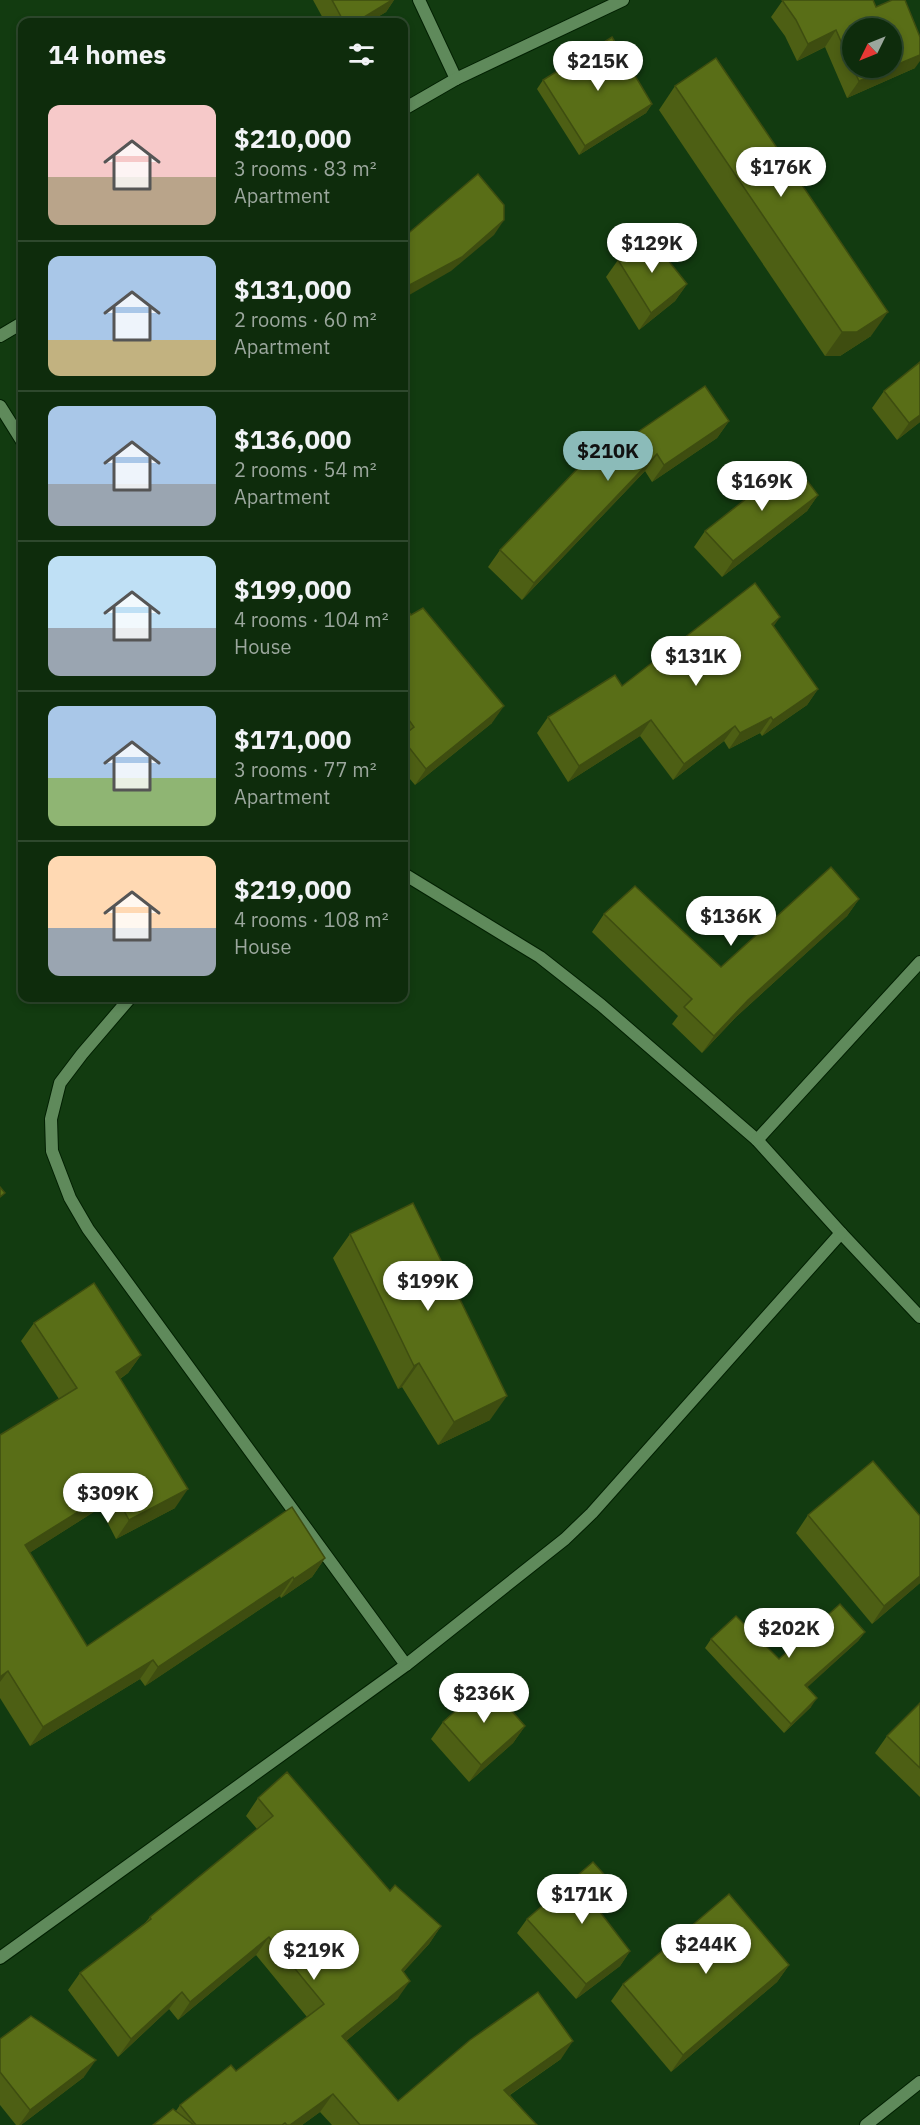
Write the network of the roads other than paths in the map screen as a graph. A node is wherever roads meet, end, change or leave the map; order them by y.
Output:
1 (420, 0) edge
2 (623, 0) edge
3 (456, 79) junction
4 (408, 107) edge
5 (18, 325) edge
6 (0, 336) edge
7 (0, 406) edge
8 (18, 435) edge
9 (408, 876) edge
10 (920, 962) edge
11 (127, 1002) edge
12 (757, 1140) junction
13 (840, 1233) junction
14 (920, 1317) edge
15 (406, 1665) junction
16 (0, 1958) edge
17 (920, 2082) edge
18 (866, 2125) edge

1 - 3 street
2 - 3 street
3 - 4 street
5 - 6 street
7 - 8 street
9 - 12 street
10 - 12 street
11 - 15 street
12 - 13 street
13 - 14 street
13 - 15 street
15 - 16 street
17 - 18 street

